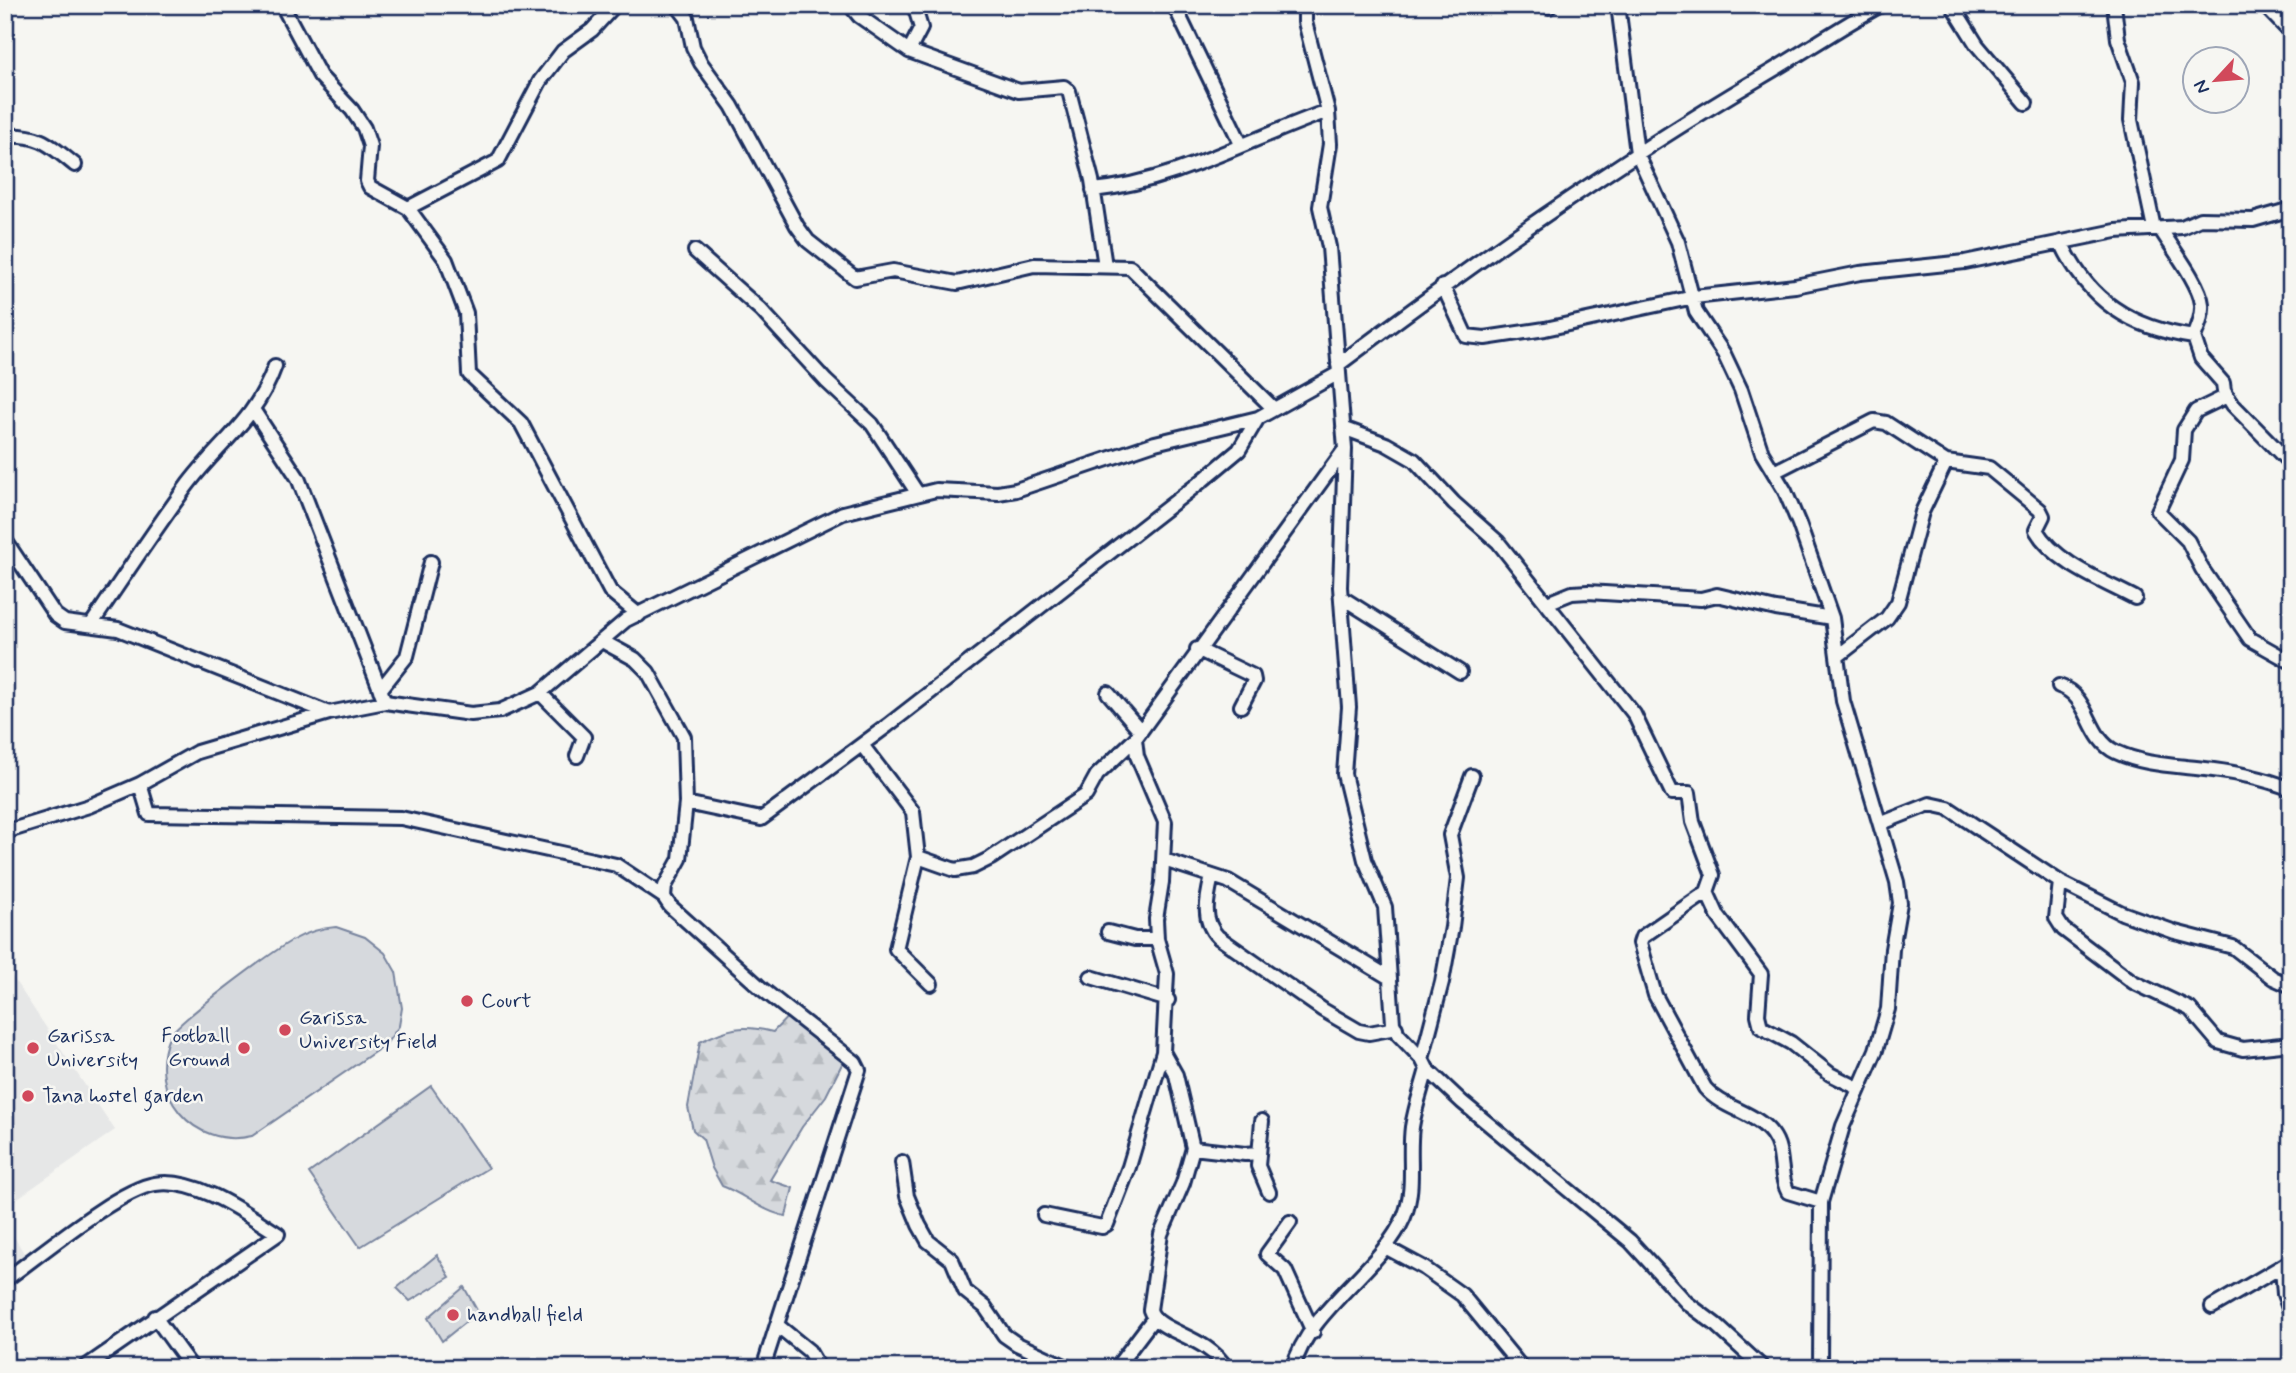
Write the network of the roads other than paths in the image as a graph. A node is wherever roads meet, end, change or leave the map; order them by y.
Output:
1 (282, 5) edge
2 (615, 5) edge
3 (677, 5) edge
4 (850, 5) edge
5 (914, 5) edge
6 (1174, 5) edge
7 (1306, 5) edge
8 (1618, 5) edge
9 (1952, 5) edge
10 (2114, 5) edge
11 (2264, 5) edge
12 (1879, 6) edge
13 (2291, 33) edge
14 (909, 51) junction
15 (2026, 103) dead end
16 (1328, 111) junction
17 (5, 136) edge
18 (1241, 144) junction
19 (1637, 153) junction
20 (75, 165) dead end
21 (1093, 190) junction
22 (408, 208) junction
23 (2291, 209) edge
24 (2158, 229) junction
25 (2061, 242) junction
26 (695, 251) dead end
27 (1105, 266) junction
28 (1443, 286) junction
29 (1694, 297) junction
30 (2193, 337) junction
31 (275, 366) dead end
32 (1338, 369) junction
33 (2227, 396) junction
34 (1273, 408) junction
35 (254, 411) junction
36 (1258, 418) junction
37 (1343, 428) junction
38 (1345, 449) junction
39 (1946, 462) junction
40 (2291, 464) edge
41 (1774, 472) junction
42 (918, 494) junction
43 (5, 540) edge
44 (431, 562) dead end
45 (1341, 597) junction
46 (2136, 598) dead end
47 (1547, 603) junction
48 (639, 615) junction
49 (1832, 618) junction
50 (91, 625) junction
51 (602, 641) junction
52 (1197, 649) junction
53 (1838, 656) junction
54 (2291, 662) edge
55 (1460, 672) dead end
56 (2059, 685) dead end
57 (540, 693) junction
58 (1108, 693) dead end
59 (382, 696) junction
60 (1241, 706) dead end
61 (329, 713) junction
62 (1137, 734) junction
63 (862, 745) junction
64 (577, 756) dead end
65 (1472, 776) dead end
66 (140, 784) junction
67 (2291, 789) edge
68 (685, 803) junction
69 (1882, 823) junction
70 (5, 832) edge
71 (918, 858) junction
72 (1164, 860) junction
73 (1212, 876) junction
74 (2060, 882) junction
75 (1707, 892) junction
76 (664, 897) junction
77 (1108, 932) dead end
78 (1157, 939) junction
79 (1091, 977) dead end
80 (1390, 978) junction
81 (931, 984) dead end
82 (2291, 986) edge
83 (1168, 1000) junction
84 (1395, 1028) junction
85 (2291, 1044) edge
86 (1163, 1052) junction
87 (1425, 1064) junction
88 (1858, 1088) junction
89 (1262, 1121) dead end
90 (1193, 1148) junction
91 (1258, 1153) junction
92 (902, 1161) dead end
93 (1269, 1192) dead end
94 (1821, 1202) junction
95 (1044, 1215) dead end
96 (1290, 1222) dead end
97 (1385, 1247) junction
98 (2287, 1265) edge
99 (5, 1280) edge
100 (2212, 1307) dead end
101 (2291, 1314) edge
102 (155, 1317) junction
103 (1153, 1319) junction
104 (777, 1325) junction
105 (1312, 1332) junction
106 (1043, 1363) edge
107 (84, 1368) edge
108 (192, 1368) edge
109 (763, 1368) edge
110 (819, 1368) edge
111 (1069, 1368) edge
112 (1116, 1368) edge
113 (1226, 1368) edge
114 (1293, 1368) edge
115 (1522, 1368) edge
116 (1763, 1368) edge
117 (1820, 1368) edge

1 - 22 street
2 - 22 street
3 - 27 street
4 - 14 street
5 - 14 street
6 - 18 street
7 - 16 street
8 - 19 street
9 - 15 street
10 - 24 street
11 - 13 street
12 - 19 street
14 - 21 street
16 - 18 street
16 - 32 street
17 - 20 street
18 - 21 street
19 - 28 street
19 - 29 street
21 - 27 street
22 - 48 street
23 - 24 street
24 - 25 street
24 - 30 street
25 - 29 street
25 - 30 street
26 - 42 street
27 - 34 street
28 - 29 street
28 - 32 street
29 - 41 street
30 - 33 street
31 - 35 street
32 - 34 street
32 - 37 street
33 - 40 street
33 - 54 street
34 - 36 street
35 - 50 street
35 - 59 street
36 - 42 street
36 - 63 street
37 - 38 street
37 - 47 street
38 - 45 street
38 - 52 street
39 - 41 street
39 - 46 street
39 - 53 street
41 - 49 street
42 - 48 street
43 - 50 street
44 - 59 street
45 - 55 street
45 - 80 street
47 - 49 street
47 - 75 street
48 - 51 street
49 - 53 street
50 - 61 street
51 - 57 street
51 - 68 street
52 - 60 street
52 - 62 street
53 - 69 street
56 - 67 street
57 - 59 street
57 - 64 street
58 - 62 street
59 - 61 street
61 - 66 street
62 - 71 street
62 - 72 street
63 - 68 street
63 - 71 street
65 - 87 street
66 - 70 street
66 - 76 street
68 - 76 street
69 - 74 street
69 - 88 street
71 - 81 street
72 - 73 street
72 - 78 street
73 - 80 street
73 - 84 street
74 - 82 street
74 - 85 street
75 - 88 street
75 - 94 street
76 - 104 street
77 - 78 street
78 - 83 street
79 - 83 street
80 - 84 street
83 - 86 street
84 - 87 street
86 - 90 street
86 - 95 street
87 - 97 street
87 - 116 street
88 - 94 street
89 - 91 street
90 - 91 street
90 - 103 street
91 - 93 street
92 - 106 street
94 - 117 street
96 - 105 street
97 - 105 street
97 - 115 street
98 - 100 street
98 - 101 street
99 - 102 street
102 - 107 street
102 - 108 street
103 - 112 street
103 - 113 street
104 - 109 street
104 - 110 street
105 - 114 street
106 - 111 street

